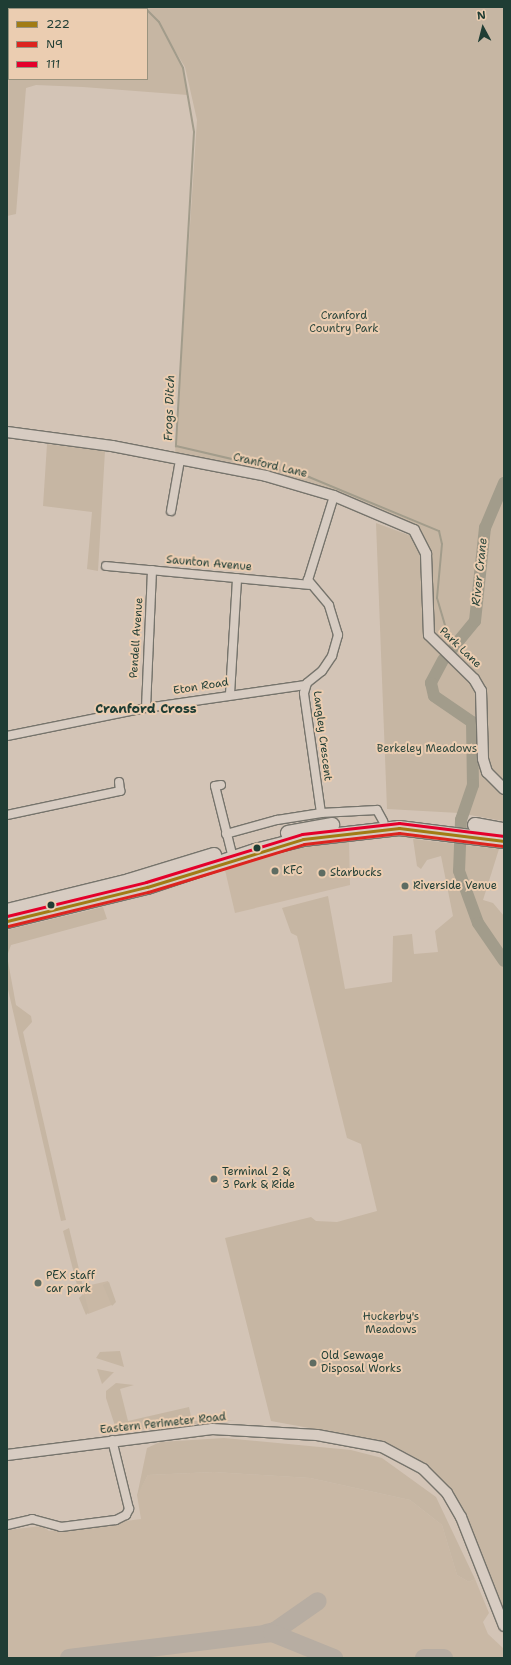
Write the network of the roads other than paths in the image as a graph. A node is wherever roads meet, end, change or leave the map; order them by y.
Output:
1 (7, 432) edge
2 (180, 460) junction
3 (334, 496) junction
4 (171, 511) dead end
5 (106, 566) dead end
6 (152, 570) junction
7 (237, 578) junction
8 (309, 585) junction
9 (428, 635) joint
10 (305, 685) junction
11 (230, 694) junction
12 (146, 708) junction
13 (7, 736) edge
14 (119, 782) dead end
15 (215, 786) dead end
16 (504, 789) edge
17 (320, 813) junction
18 (7, 815) edge
19 (382, 821) junction
20 (454, 828) junction
21 (504, 830) edge
22 (479, 831) junction
23 (226, 834) junction
24 (504, 840) edge
25 (232, 854) junction
26 (7, 911) edge
27 (7, 921) edge
28 (112, 1440) junction
29 (7, 1455) edge
30 (7, 1525) edge
31 (504, 1626) edge

1 - 2 street, Cranford Lane
2 - 3 street, Cranford Lane
2 - 4 street
3 - 8 street
3 - 9 street, Cranford Lane
5 - 6 street, Saunton Avenue
6 - 7 street, Saunton Avenue
6 - 12 street, Pendell Avenue
7 - 8 street, Saunton Avenue
7 - 11 street
8 - 10 street, Langley Crescent
9 - 16 street, Park Lane
10 - 11 street, Eton Road
10 - 17 street, Langley Crescent
11 - 12 street, Eton Road
12 - 13 street, Eton Road
14 - 18 street
15 - 23 street
17 - 19 street
17 - 23 street
19 - 20 highway
19 - 25 highway
20 - 22 highway
20 - 25 highway
21 - 22 highway
22 - 24 highway
23 - 25 street
25 - 26 highway
25 - 27 highway
28 - 29 street, Eastern Perimeter Road
28 - 30 street
28 - 31 street, Eastern Perimeter Road

